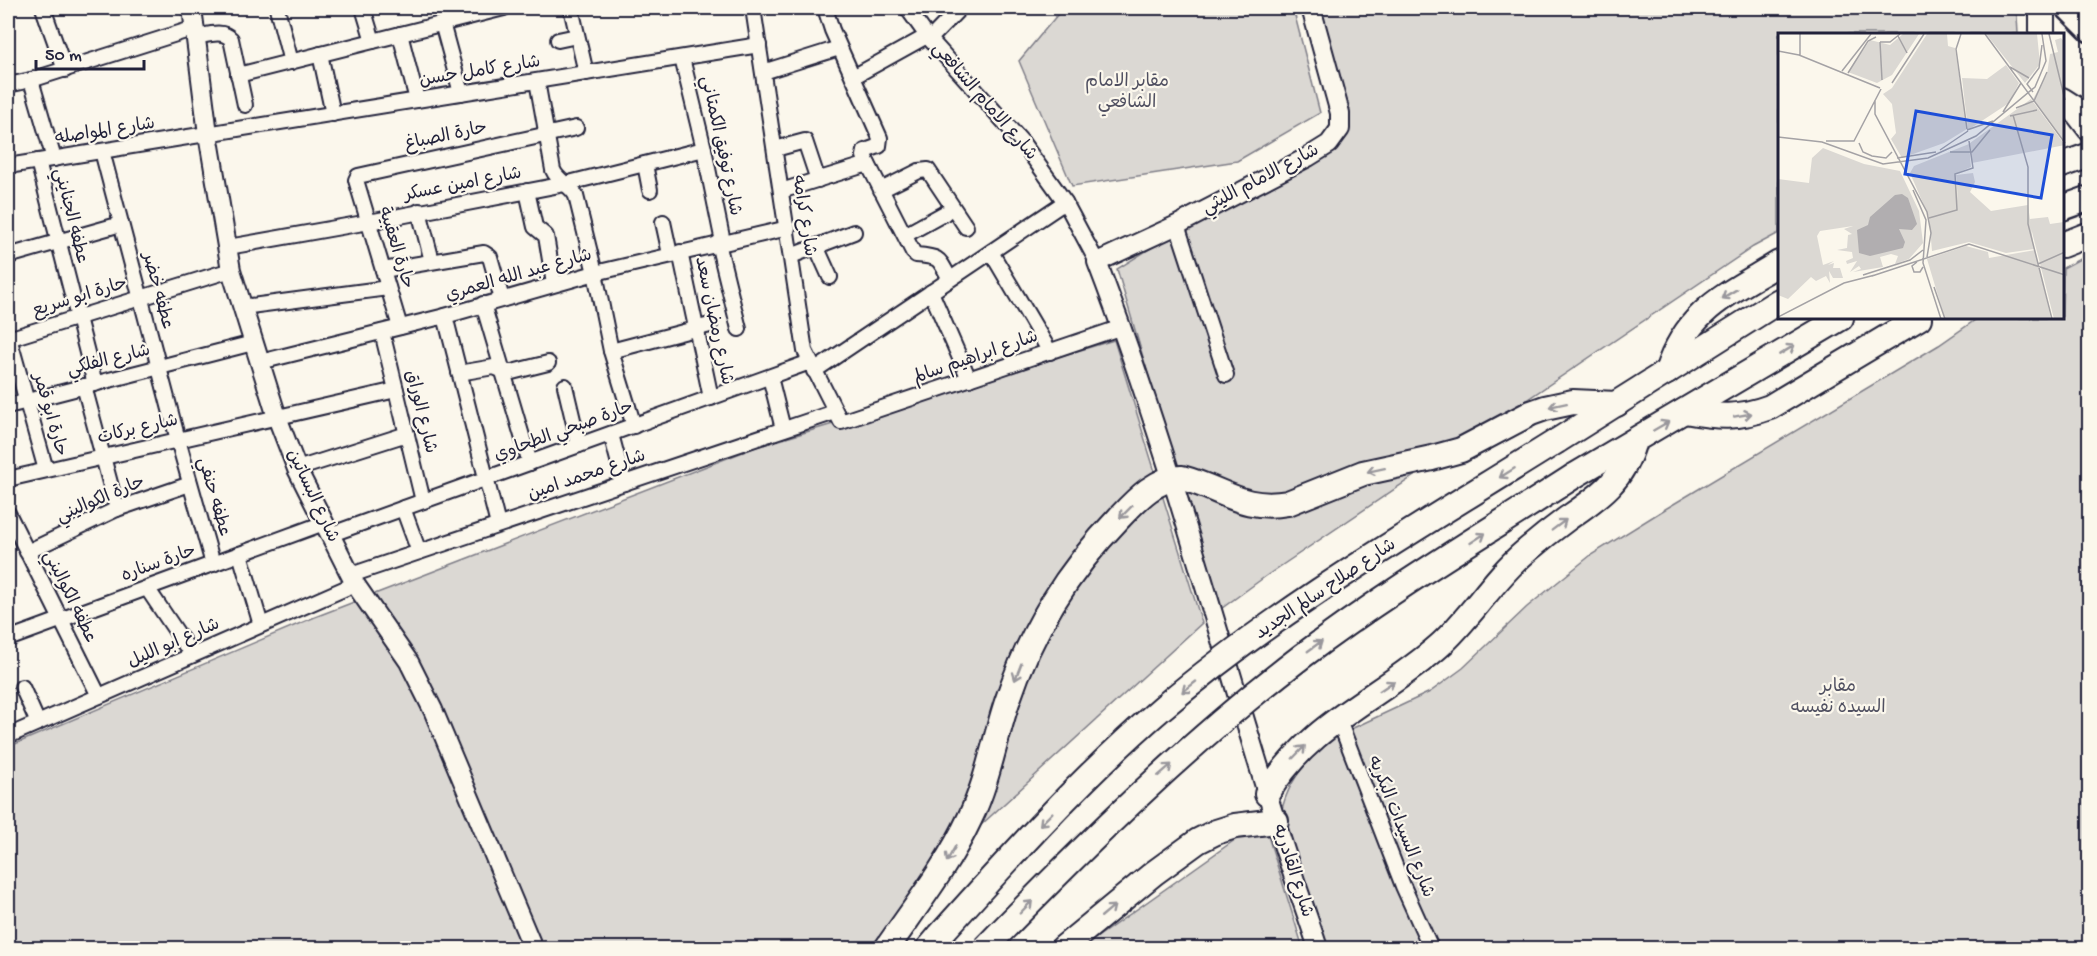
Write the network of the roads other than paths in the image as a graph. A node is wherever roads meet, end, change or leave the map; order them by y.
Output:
1 (43, 8) edge
2 (192, 8) edge
3 (277, 8) edge
4 (363, 8) edge
5 (571, 8) edge
6 (753, 8) edge
7 (825, 8) edge
8 (907, 8) edge
9 (960, 8) edge
10 (1311, 8) edge
11 (2042, 8) edge
12 (2067, 8) edge
13 (495, 9) edge
14 (442, 23) junction
15 (2090, 31) edge
16 (195, 33) junction
17 (2042, 33) edge
18 (400, 34) junction
19 (578, 36) junction
20 (929, 37) junction
21 (558, 40) dead end
22 (373, 41) junction
23 (759, 45) junction
24 (839, 48) junction
25 (320, 54) junction
26 (682, 58) junction
27 (291, 62) junction
28 (65, 70) junction
29 (763, 72) junction
30 (586, 73) junction
31 (238, 75) junction
32 (853, 77) junction
33 (31, 80) junction
34 (537, 81) junction
35 (8, 86) edge
36 (461, 93) junction
37 (417, 100) junction
38 (2064, 100) edge
39 (245, 105) dead end
40 (333, 114) junction
41 (576, 128) dead end
42 (2090, 129) edge
43 (208, 134) junction
44 (547, 134) junction
45 (704, 149) junction
46 (775, 149) junction
47 (102, 151) junction
48 (2090, 155) edge
49 (54, 159) junction
50 (38, 161) junction
51 (645, 164) junction
52 (868, 164) junction
53 (2064, 164) edge
54 (8, 166) edge
55 (356, 180) joint
56 (818, 180) junction
57 (565, 184) junction
58 (650, 190) dead end
59 (881, 190) junction
60 (527, 191) junction
61 (781, 191) junction
62 (2090, 198) edge
63 (1065, 202) junction
64 (2064, 207) edge
65 (419, 211) junction
66 (945, 213) dead end
67 (369, 222) junction
68 (663, 222) dead end
69 (121, 224) junction
70 (1177, 225) junction
71 (966, 227) dead end
72 (788, 228) junction
73 (854, 232) dead end
74 (2090, 234) edge
75 (905, 235) junction
76 (58, 242) junction
77 (720, 243) junction
78 (2064, 244) edge
79 (816, 246) junction
80 (228, 247) junction
81 (991, 252) junction
82 (675, 253) junction
83 (8, 256) edge
84 (791, 256) junction
85 (432, 261) junction
86 (1096, 262) junction
87 (1778, 264) edge
88 (231, 270) junction
89 (383, 270) junction
90 (595, 273) junction
91 (830, 277) dead end
92 (950, 279) junction
93 (555, 284) junction
94 (388, 288) junction
95 (931, 292) junction
96 (140, 298) junction
97 (502, 298) junction
98 (1778, 302) edge
99 (483, 304) junction
100 (243, 307) junction
101 (445, 316) junction
102 (78, 317) junction
103 (1838, 320) edge
104 (1916, 320) edge
105 (400, 327) junction
106 (703, 327) junction
107 (1122, 327) junction
108 (739, 329) dead end
109 (382, 332) junction
110 (8, 337) edge
111 (253, 343) junction
112 (611, 351) junction
113 (1050, 352) junction
114 (260, 362) junction
115 (548, 363) dead end
116 (159, 367) junction
117 (812, 367) junction
118 (503, 370) junction
119 (1667, 372) junction
120 (459, 373) junction
121 (1226, 375) dead end
122 (770, 377) junction
123 (969, 380) junction
124 (90, 385) junction
125 (565, 386) dead end
126 (396, 390) junction
127 (711, 398) junction
128 (26, 401) junction
129 (1617, 404) junction
130 (8, 406) edge
131 (1685, 411) junction
132 (277, 417) junction
133 (839, 417) junction
134 (634, 426) junction
135 (783, 429) junction
136 (407, 434) junction
137 (611, 434) junction
138 (178, 440) junction
139 (1634, 441) junction
140 (579, 445) junction
141 (103, 457) junction
142 (530, 463) junction
143 (297, 469) junction
144 (46, 470) junction
145 (1172, 477) junction
146 (486, 478) junction
147 (8, 479) edge
148 (624, 483) junction
149 (190, 484) junction
150 (423, 501) junction
151 (403, 508) junction
152 (117, 509) junction
153 (8, 513) edge
154 (498, 525) junction
155 (326, 529) junction
156 (27, 552) junction
157 (419, 552) junction
158 (240, 554) junction
159 (213, 564) junction
160 (353, 580) junction
161 (147, 588) junction
162 (60, 620) junction
163 (261, 625) junction
164 (8, 639) edge
165 (192, 656) junction
166 (22, 687) dead end
167 (99, 696) junction
168 (1338, 718) junction
169 (38, 723) junction
170 (8, 736) edge
171 (1267, 794) junction
172 (1276, 821) junction
173 (935, 942) edge
174 (533, 948) edge
175 (887, 948) edge
176 (985, 948) edge
177 (1063, 948) edge
178 (1318, 948) edge
179 (1431, 948) edge

1 - 28 street
2 - 16 street, شارع البساتين
3 - 27 street
4 - 22 street
5 - 19 street
6 - 23 street, شارع كرامه
7 - 24 street
8 - 20 street, شارع الامام الشافعي
9 - 20 street
10 - 70 street, شارع الامام الليثي
11 - 17 highway
12 - 15 main road
13 - 14 street
14 - 18 street
14 - 36 street
16 - 28 street
16 - 31 street
16 - 43 street, شارع البساتين
18 - 22 street
18 - 37 street
19 - 21 street
19 - 30 street
20 - 32 street
20 - 63 street, شارع الامام الشافعي
22 - 25 street
23 - 26 street, شارع كامل حسن
23 - 29 street, شارع كرامه
24 - 29 street
24 - 32 street
25 - 27 street
25 - 40 street
26 - 30 street, شارع كامل حسن
26 - 45 street, شارع توفيق الكمتاني
27 - 31 street
28 - 33 street
29 - 46 street, شارع كرامه
30 - 34 street, شارع كامل حسن
31 - 39 street
32 - 52 street
33 - 35 street
33 - 49 street
34 - 36 street, شارع كامل حسن
34 - 44 street
36 - 37 street, شارع كامل حسن
37 - 40 street, شارع كامل حسن
38 - 42 highway
40 - 43 street, شارع كامل حسن
41 - 44 street, حارة الصباغ
43 - 47 street, شارع المواصله
43 - 80 street, شارع البساتين
44 - 55 street, حارة الصباغ
44 - 57 street
45 - 51 street, شارع امين عسكر
45 - 77 street, شارع توفيق الكمتاني
46 - 56 street
46 - 61 street, شارع كرامه
47 - 49 street, شارع المواصله
47 - 69 street, عطفه خضر
48 - 53 highway
49 - 50 street, شارع المواصله
50 - 54 street, شارع المواصله
50 - 76 street, عطفه الجنايني
51 - 57 street, شارع امين عسكر
51 - 58 street
52 - 56 street
52 - 59 street
55 - 67 street, حارة العقبية
56 - 61 street
57 - 60 street, شارع امين عسكر
57 - 90 street
59 - 71 street
59 - 75 street
60 - 65 street, شارع امين عسكر
60 - 93 street
61 - 72 street, شارع كرامه
62 - 64 highway
63 - 81 street, حارة صبحي الطحاوي
63 - 86 street, شارع الامام الشافعي
65 - 67 street, شارع امين عسكر
65 - 85 street
66 - 75 street
67 - 80 street, شارع امين عسكر
67 - 89 street, حارة العقبية
68 - 82 street, شارع رمضان سعد
69 - 76 street
69 - 96 street, عطفه خضر
70 - 86 street, شارع الامام الليثي
70 - 121 street
72 - 77 street, شارع عبد الله العمري
72 - 84 street, شارع كرامه
73 - 79 street
74 - 78 highway
75 - 92 street
76 - 83 street
76 - 102 street, عطفه الجنايني
77 - 82 street, شارع عبد الله العمري
77 - 108 street, شارع توفيق الكمتاني
79 - 84 street
79 - 91 street
80 - 88 street, شارع البساتين
81 - 92 street, حارة صبحي الطحاوي
81 - 113 street
82 - 90 street, شارع عبد الله العمري
82 - 106 street, شارع رمضان سعد
84 - 117 street, شارع كرامه
85 - 89 street
85 - 97 street
86 - 107 street, شارع الامام الشافعي
87 -> 119 highway
88 - 96 street, حارة ابو سريع
88 - 100 street, شارع البساتين
89 - 94 street, حارة العقبية
90 - 93 street, شارع عبد الله العمري
90 - 112 street
92 - 95 street, حارة صبحي الطحاوي
93 - 97 street, شارع عبد الله العمري
94 - 100 street
94 - 105 street, حارة العقبية
95 - 117 street, حارة صبحي الطحاوي
95 - 123 street
96 - 102 street, حارة ابو سريع
96 - 116 street, عطفه خضر
97 - 99 street, شارع عبد الله العمري
98 - 119 highway, شارع صلاح سالم الجديد
99 - 101 street, شارع عبد الله العمري
99 - 118 street
100 - 111 street, شارع البساتين
101 - 105 street, شارع عبد الله العمري
101 - 120 street
102 - 110 street, حارة ابو سريع
102 - 124 street, عطفه الجنايني
131 -> 103 highway
131 -> 104 highway
105 - 109 street, شارع عبد الله العمري
106 - 112 street
106 - 127 street, شارع رمضان سعد
107 - 113 street, شارع ابراهيم سالم
107 - 145 street, شارع الامام الشافعي
109 - 114 street, شارع عبد الله العمري
109 - 126 street, شارع الوراق
110 - 128 street, حارة ابو قمر
111 - 114 street, شارع البساتين
111 - 116 street, شارع الفلكي
112 - 134 street
113 - 123 street, شارع ابراهيم سالم
114 - 132 street, شارع البساتين
115 - 118 street
116 - 124 street, شارع الفلكي
116 - 138 street, عطفه خضر
117 - 122 street, حارة صبحي الطحاوي
117 - 133 street, شارع كرامه
118 - 120 street
118 - 142 street
119 - 129 highway, شارع صلاح سالم الجديد
120 - 146 street
122 - 127 street, حارة صبحي الطحاوي
122 - 135 street
123 - 133 street, شارع ابراهيم سالم
124 - 128 street, شارع الفلكي
124 - 141 street, عطفه الجنايني
125 - 140 street
126 - 132 street, شارع بركات
126 - 136 street, شارع الوراق
127 - 134 street, حارة صبحي الطحاوي
128 - 130 street, شارع الفلكي
128 - 144 street, حارة ابو قمر
129 -> 145 highway
129 -> 173 highway, شارع صلاح سالم الجديد, bridge
139 -> 131 highway
132 - 138 street, شارع بركات
132 - 143 street, شارع البساتين
133 - 135 street, شارع محمد امين
134 - 137 street, حارة صبحي الطحاوي
135 - 148 street, شارع محمد امين
136 - 143 street
136 - 150 street, شارع الوراق
137 - 140 street, حارة صبحي الطحاوي
137 - 148 street
138 - 141 street, شارع بركات
138 - 149 street, عطفه حنفي
168 -> 139 highway
176 -> 139 highway, bridge
140 - 142 street, حارة صبحي الطحاوي
141 - 144 street, شارع بركات
141 - 152 street, عطفه الجنايني
142 - 146 street, حارة صبحي الطحاوي
143 - 155 street, شارع البساتين
144 - 147 street, شارع بركات
145 - 171 street, شارع القادريه
145 -> 175 highway
146 - 150 street, حارة صبحي الطحاوي
146 - 154 street
148 - 154 street, شارع محمد امين
149 - 152 street, حارة الكواليني
149 - 159 street, عطفه حنفي
150 - 151 street, حارة صبحي الطحاوي
151 - 155 street, حارة صبحي الطحاوي
151 - 157 street
152 - 156 street, حارة الكواليني
153 - 156 street, عطفه الكواليني
154 - 157 street, شارع محمد امين
155 - 158 street, حارة سناره
155 - 160 street, شارع البساتين
156 - 162 street, عطفه الكواليني
157 - 160 street, شارع محمد امين
158 - 159 street, حارة سناره
158 - 163 street
159 - 161 street, حارة سناره
160 - 163 street, شارع ابو الليل
160 - 174 street, شارع البساتين
161 - 162 street, حارة سناره
161 - 165 street
162 - 164 street, حارة سناره
162 - 167 street, عطفه الكواليني
163 - 165 street, شارع ابو الليل
165 - 167 street, شارع ابو الليل
166 - 169 street
167 - 169 street, شارع ابو الليل
171 -> 168 highway
168 - 179 street, شارع السيدات البكريه
169 - 170 street, شارع ابو الليل
171 - 172 street, شارع القادريه
177 -> 172 highway
172 - 178 street, شارع القادريه

